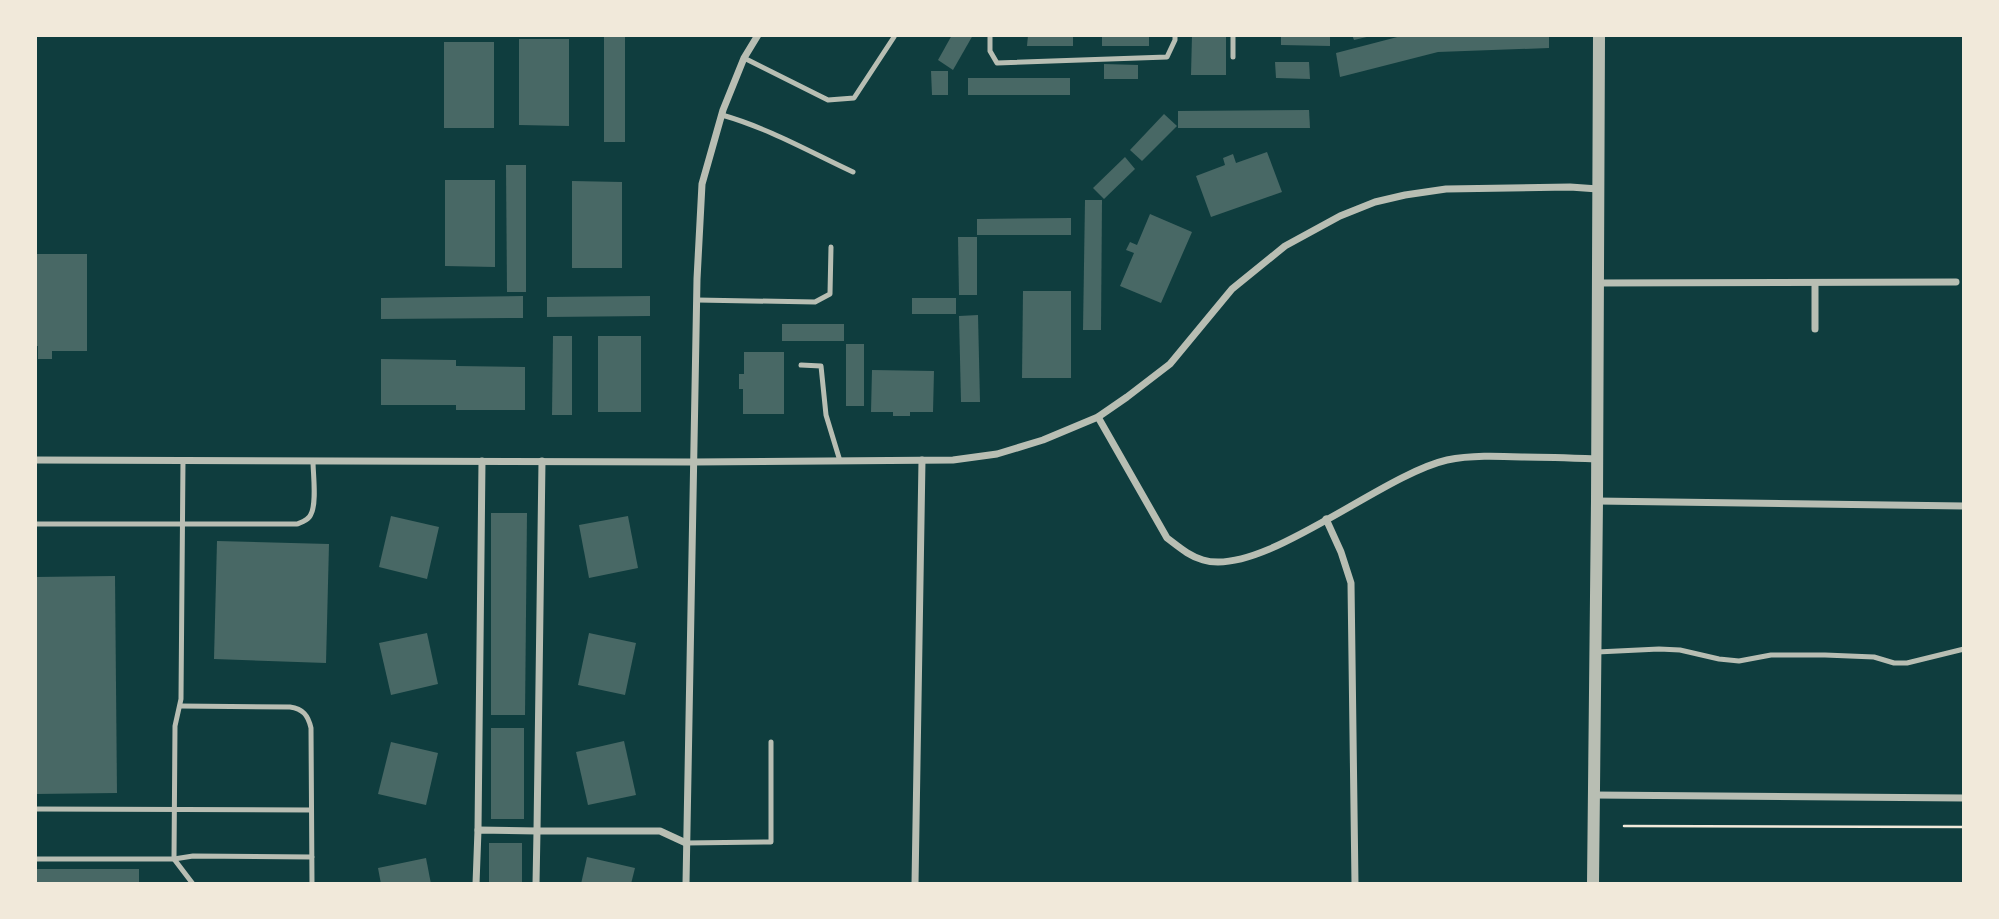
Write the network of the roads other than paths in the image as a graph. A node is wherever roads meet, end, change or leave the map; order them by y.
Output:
1 (990, 35) edge
2 (1175, 35) edge
3 (1233, 35) edge
4 (1599, 35) edge
5 (753, 37) edge
6 (894, 37) dead end
7 (1233, 57) dead end
8 (744, 58) junction
9 (722, 115) junction
10 (853, 172) dead end
11 (1598, 189) junction
12 (831, 247) dead end
13 (1956, 282) dead end
14 (1598, 283) junction
15 (1815, 284) junction
16 (697, 300) junction
17 (1815, 329) dead end
18 (801, 365) dead end
19 (1098, 417) junction
20 (35, 460) edge
21 (183, 460) junction
22 (922, 460) junction
23 (1597, 460) junction
24 (313, 461) junction
25 (482, 461) junction
26 (542, 461) junction
27 (840, 461) junction
28 (693, 462) junction
29 (1597, 501) junction
30 (1964, 506) edge
31 (1326, 519) junction
32 (35, 524) edge
33 (183, 524) junction
34 (1964, 649) edge
35 (1595, 652) junction
36 (180, 706) junction
37 (771, 742) dead end
38 (1594, 795) junction
39 (1964, 798) edge
40 (35, 810) edge
41 (174, 810) junction
42 (311, 810) junction
43 (478, 830) junction
44 (537, 831) junction
45 (687, 843) junction
46 (312, 857) junction
47 (35, 859) edge
48 (174, 859) junction
49 (193, 884) edge
50 (312, 884) edge
51 (476, 884) edge
52 (536, 884) edge
53 (686, 884) edge
54 (915, 884) edge
55 (1355, 884) edge
56 (1593, 884) edge

1 - 2 lane
3 - 7 lane
4 - 11 street
5 - 8 street
6 - 8 lane
8 - 9 street
9 - 10 lane
9 - 16 street
11 - 14 street
11 - 19 street
12 - 16 lane
13 - 15 street
14 - 15 street
14 - 23 street
15 - 17 street
16 - 28 street
18 - 27 lane
19 - 22 street
19 - 31 street
20 - 21 street
21 - 24 street
21 - 33 lane
22 - 27 street
22 - 54 street
23 - 29 street
23 - 31 street
24 - 25 street
24 - 33 lane
25 - 26 street
25 - 43 street
26 - 28 street
26 - 44 street
27 - 28 street
28 - 45 street
29 - 30 street
29 - 35 street
31 - 55 street
32 - 33 lane
33 - 36 lane
34 - 35 lane
35 - 38 street
36 - 41 lane
36 - 42 lane
37 - 45 lane
38 - 39 street
38 - 56 street
40 - 41 lane
41 - 42 lane
41 - 48 lane
42 - 46 lane
43 - 44 street
43 - 51 street
44 - 45 street
44 - 52 street
45 - 53 street
46 - 48 lane
46 - 50 lane
47 - 48 lane
48 - 49 lane

